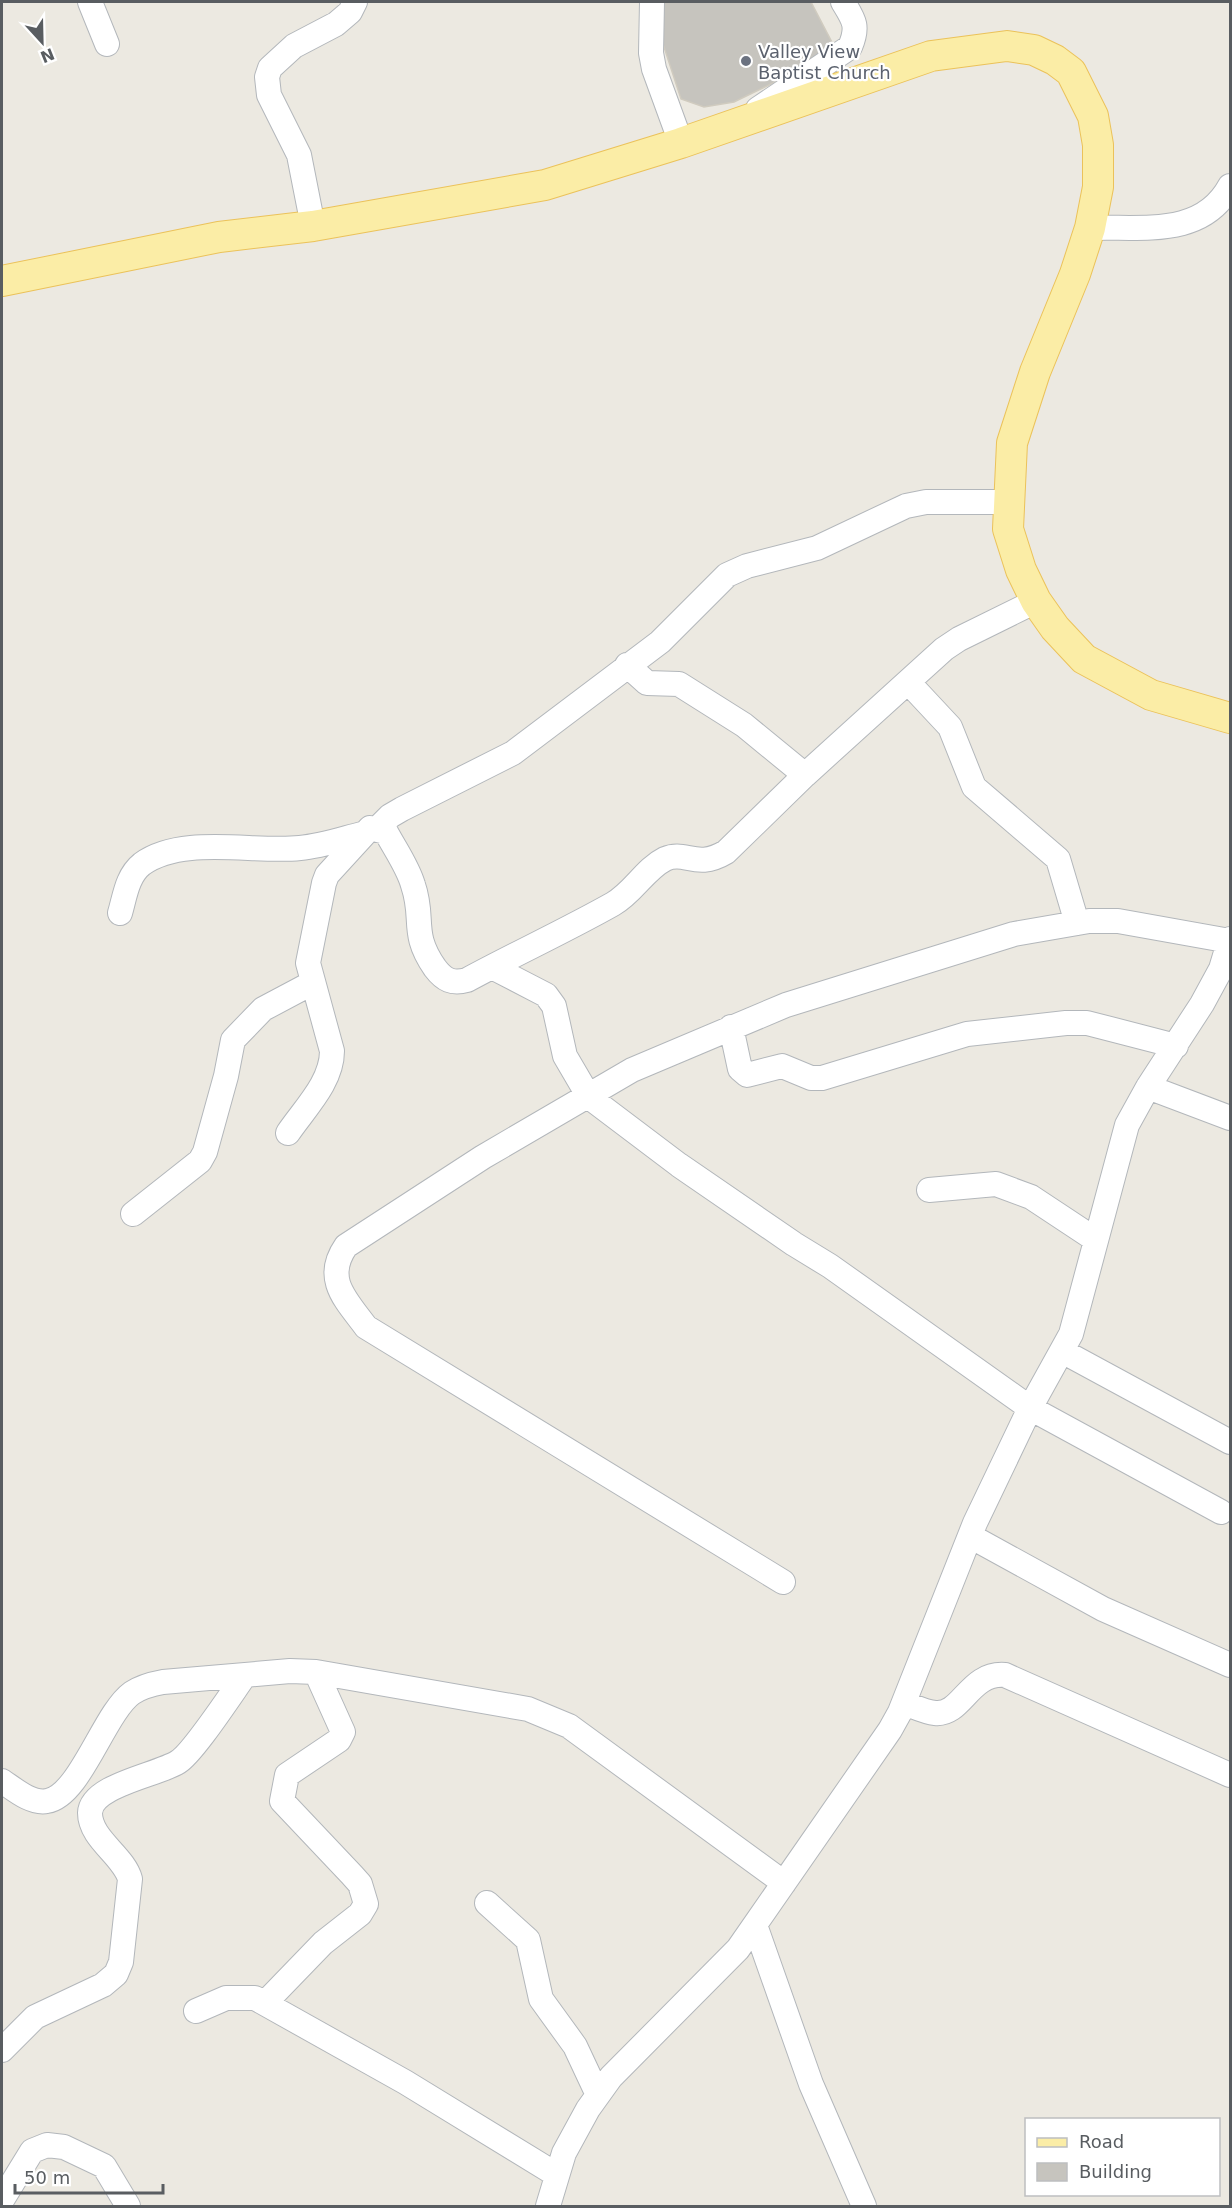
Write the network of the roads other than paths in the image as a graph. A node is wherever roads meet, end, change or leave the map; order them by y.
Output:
1 (90, 2) edge
2 (355, 2) edge
3 (652, 2) edge
4 (843, 2) edge
5 (107, 44) dead end
6 (738, 122) junction
7 (681, 143) junction
8 (1230, 186) edge
9 (313, 226) junction
10 (1090, 228) junction
11 (2, 281) edge
12 (1008, 502) junction
13 (1036, 601) junction
14 (627, 666) junction
15 (908, 682) junction
16 (1230, 718) edge
17 (805, 775) junction
18 (370, 831) junction
19 (120, 913) dead end
20 (1077, 923) junction
21 (1230, 940) edge
22 (492, 967) junction
23 (312, 983) junction
24 (731, 1028) junction
25 (1176, 1046) junction
26 (1148, 1087) junction
27 (589, 1097) junction
28 (1230, 1118) edge
29 (288, 1133) dead end
30 (929, 1190) dead end
31 (133, 1214) dead end
32 (1096, 1240) junction
33 (1062, 1351) junction
34 (1030, 1408) junction
35 (1230, 1442) edge
36 (1221, 1512) dead end
37 (970, 1536) junction
38 (783, 1582) dead end
39 (1230, 1665) edge
40 (316, 1672) junction
41 (245, 1675) junction
42 (904, 1703) junction
43 (1230, 1776) edge
44 (2, 1781) edge
45 (784, 1883) junction
46 (488, 1903) dead end
47 (755, 1925) junction
48 (265, 2003) junction
49 (196, 2011) dead end
50 (2, 2050) edge
51 (598, 2095) junction
52 (557, 2175) junction
53 (2, 2200) edge
54 (129, 2206) edge
55 (548, 2206) edge
56 (864, 2206) edge

1 - 5 street
2 - 9 street
3 - 7 street
4 - 6 street
6 - 7 main road
6 - 10 main road
7 - 9 main road
8 - 10 street
9 - 11 main road
10 - 12 main road
12 - 13 main road
12 - 14 street
13 - 15 street
13 - 16 main road
14 - 17 street
14 - 18 street
15 - 17 street
15 - 20 street
17 - 22 street
18 - 19 street
18 - 22 street
18 - 23 street
20 - 21 street
20 - 24 street
21 - 25 street
22 - 27 street
23 - 29 street
23 - 31 street
24 - 25 street
24 - 27 street
25 - 26 street
26 - 28 street
26 - 32 street
27 - 34 street
27 - 38 street
30 - 32 street
32 - 33 street
33 - 34 street
33 - 35 street
34 - 36 street
34 - 37 street
37 - 39 street
37 - 42 street
40 - 41 street
40 - 45 street
40 - 48 street
41 - 44 street
41 - 50 street
42 - 43 street
42 - 45 street
45 - 47 street
46 - 51 street
47 - 51 street
47 - 56 street
48 - 49 street
48 - 52 street
51 - 52 street
52 - 55 street
53 - 54 street

